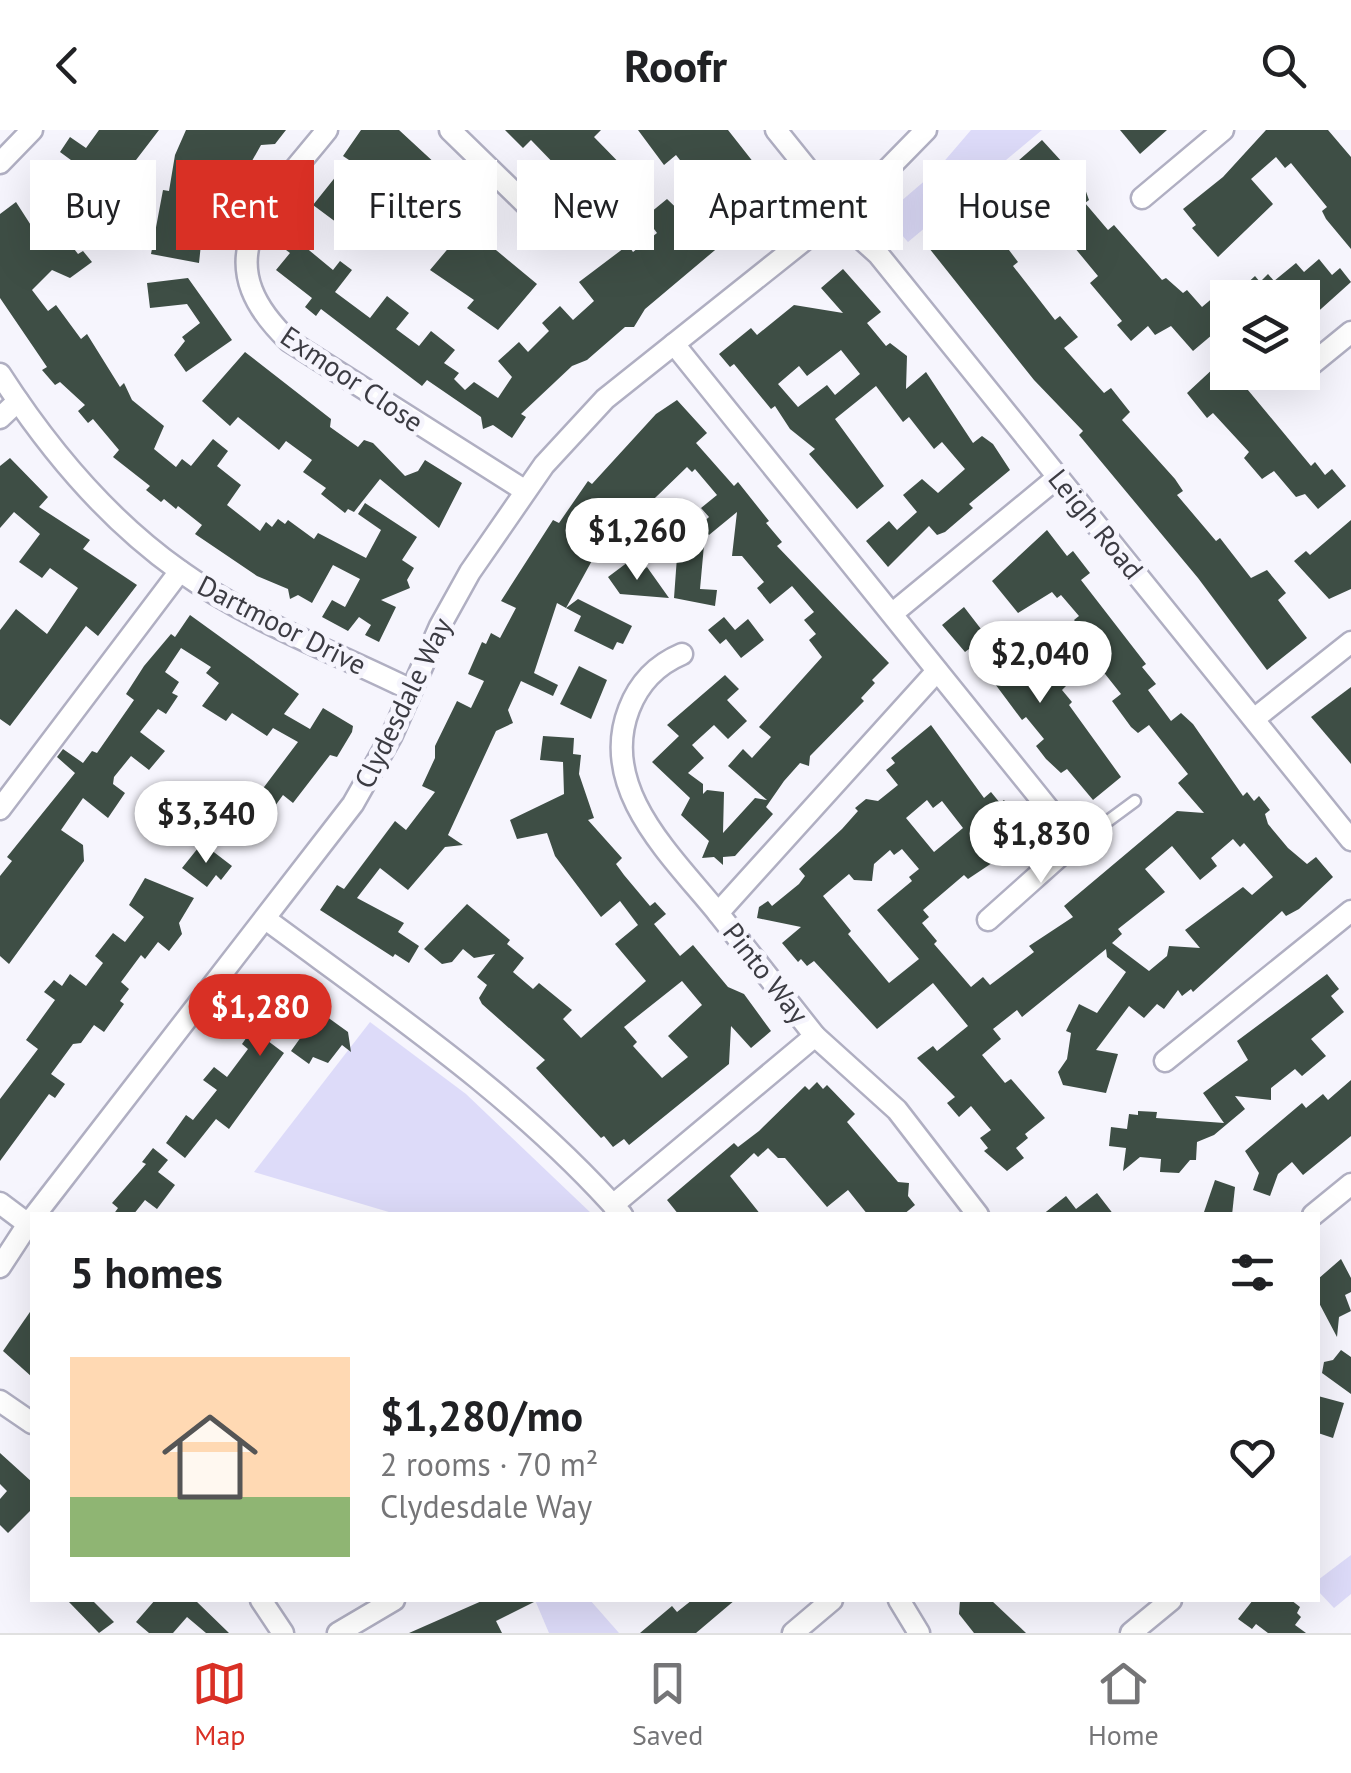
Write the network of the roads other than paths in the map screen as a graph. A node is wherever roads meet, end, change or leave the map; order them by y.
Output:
1 (32, 130) edge
2 (327, 130) edge
3 (450, 130) edge
4 (776, 130) edge
5 (926, 130) edge
6 (1223, 130) edge
7 (799, 160) edge
8 (897, 160) edge
9 (0, 163) edge
10 (517, 195) edge
11 (1142, 198) dead end
12 (792, 250) edge
13 (873, 250) edge
14 (876, 250) edge
15 (878, 254) junction
16 (1351, 332) edge
17 (674, 344) junction
18 (1320, 358) edge
19 (0, 374) edge
20 (18, 401) junction
21 (0, 418) edge
22 (1058, 477) junction
23 (524, 490) junction
24 (180, 570) junction
25 (893, 613) junction
26 (1351, 642) edge
27 (682, 654) dead end
28 (937, 671) junction
29 (411, 690) junction
30 (1254, 719) junction
31 (1136, 800) dead end
32 (0, 809) edge
33 (1065, 834) junction
34 (1351, 840) edge
35 (1351, 911) edge
36 (718, 912) junction
37 (266, 920) junction
38 (988, 920) dead end
39 (815, 1036) junction
40 (1165, 1062) dead end
41 (1351, 1184) edge
42 (0, 1203) edge
43 (618, 1210) edge
44 (37, 1212) edge
45 (976, 1212) edge
46 (1318, 1212) edge
47 (30, 1218) edge
48 (30, 1222) edge
49 (0, 1267) edge
50 (0, 1400) edge
51 (30, 1422) edge
52 (262, 1602) edge
53 (391, 1602) edge
54 (830, 1602) edge
55 (899, 1602) edge
56 (1169, 1602) edge
57 (283, 1633) edge
58 (338, 1633) edge
59 (793, 1633) edge
60 (918, 1633) edge
61 (1131, 1633) edge

1 - 9 street
2 - 23 street, Exmoor Close
3 - 10 street
4 - 7 street
5 - 8 street, Clydesdale Way
6 - 11 street
12 - 17 street, Clydesdale Way
13 - 15 street, Leigh Road
14 - 15 street, Leigh Road
15 - 22 street, Leigh Road
16 - 18 street
17 - 23 street, Clydesdale Way
17 - 25 street
19 - 20 street, Dartmoor Drive
20 - 21 street
20 - 24 street, Dartmoor Drive
22 - 25 street
22 - 30 street, Leigh Road
23 - 29 street, Clydesdale Way
24 - 29 street, Dartmoor Drive
24 - 32 street
25 - 28 street
26 - 30 street
27 - 36 street
28 - 33 street
28 - 36 street, Pinto Way
29 - 37 street, Clydesdale Way
30 - 34 street, Leigh Road
31 - 33 lane
33 - 38 street
35 - 40 street
36 - 39 street, Pinto Way
37 - 43 street
37 - 44 street, Clydesdale Way
39 - 43 street, Pinto Way
39 - 45 street
41 - 46 street
42 - 47 street
48 - 49 street, Clydesdale Way
50 - 51 street
52 - 57 street
53 - 58 street
54 - 59 street
55 - 60 street
56 - 61 street

